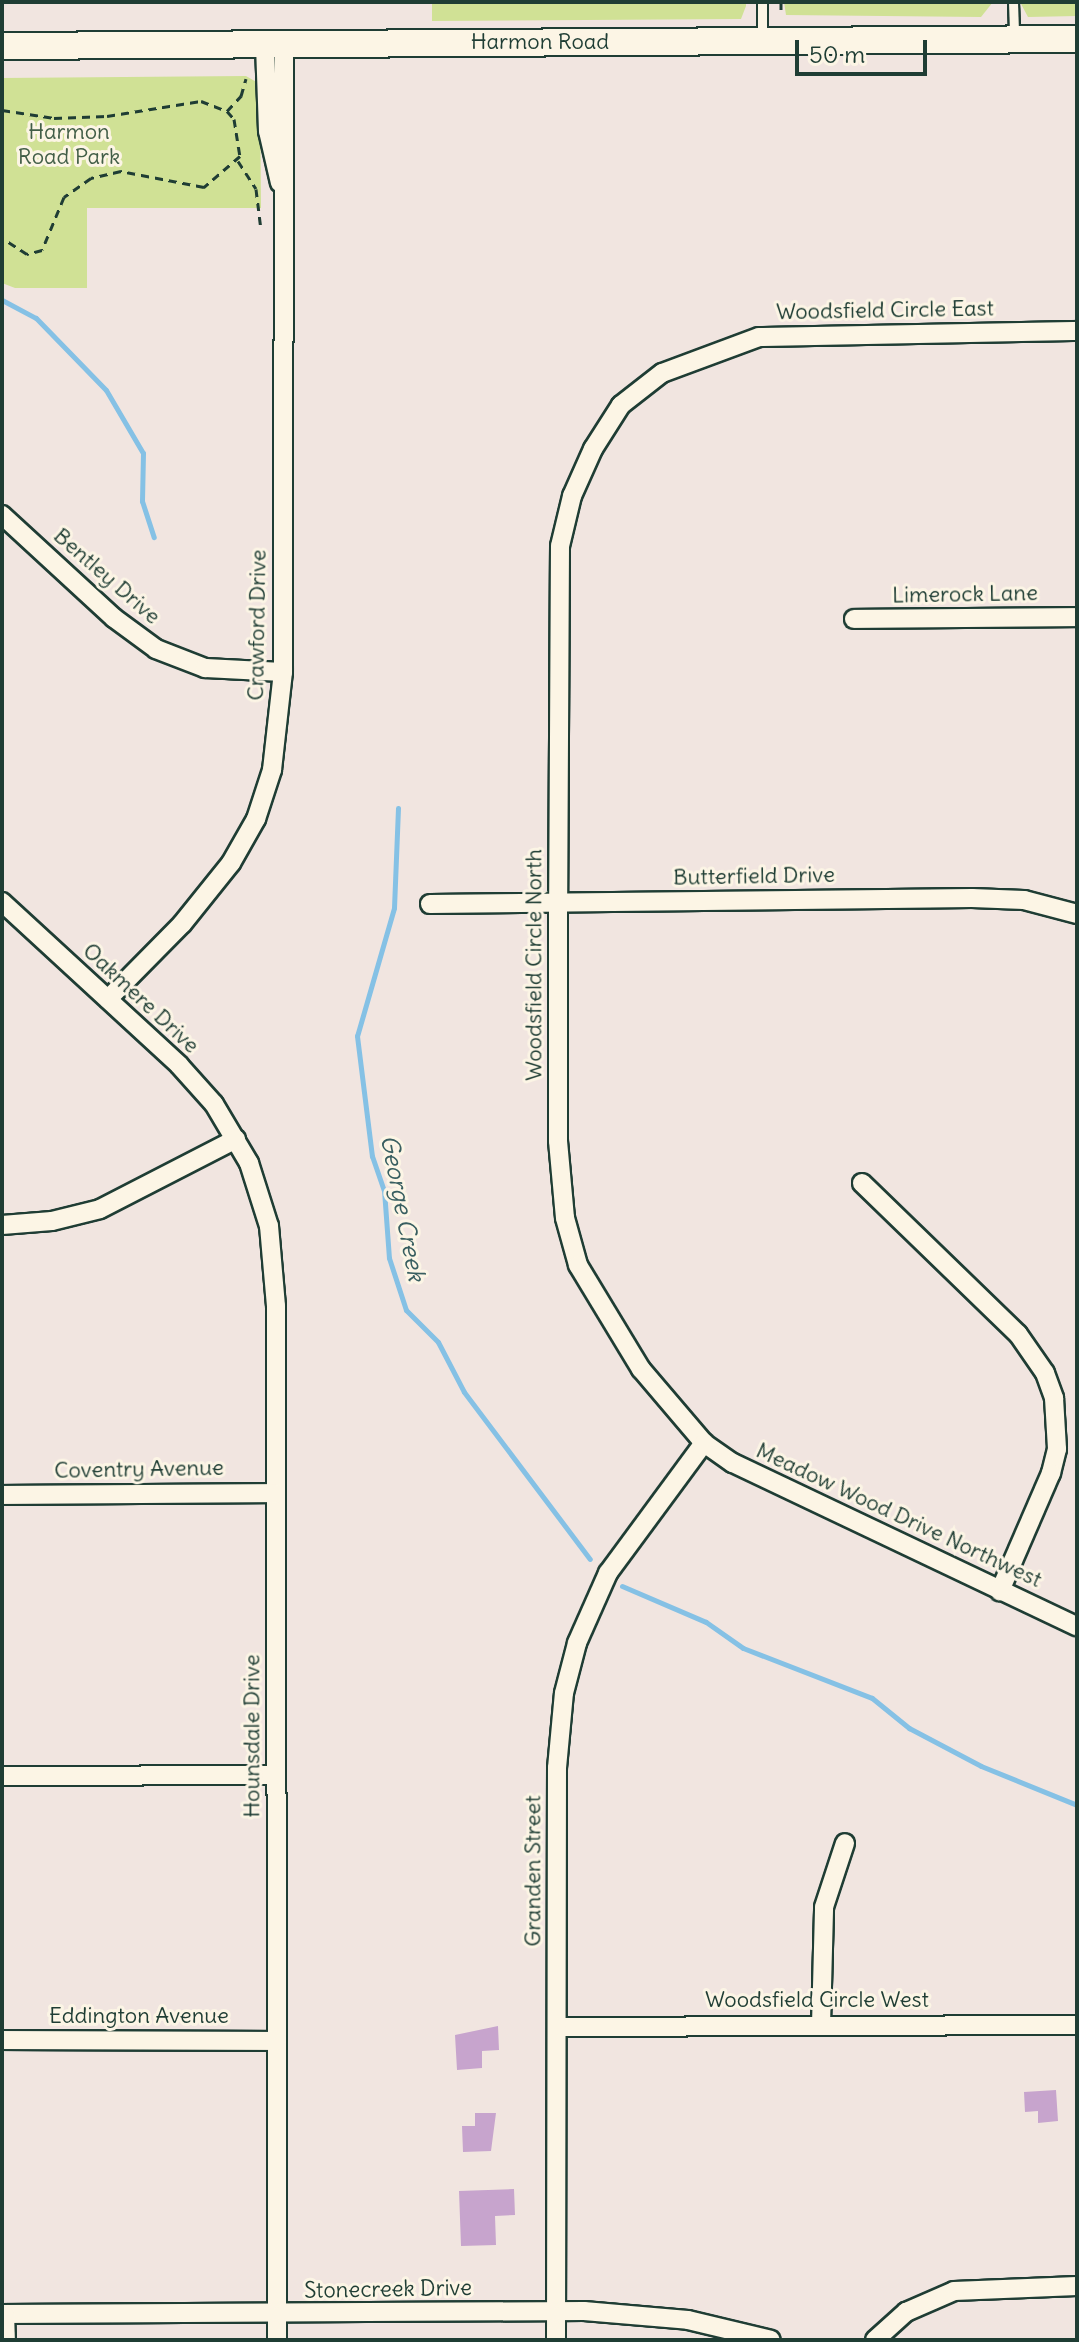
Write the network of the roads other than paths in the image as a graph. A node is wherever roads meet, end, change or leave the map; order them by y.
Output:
1 (762, 2) edge
2 (1013, 2) edge
3 (1014, 39) junction
4 (1077, 39) edge
5 (762, 41) junction
6 (274, 45) junction
7 (2, 46) edge
8 (1077, 331) edge
9 (593, 449) joint
10 (2, 515) edge
11 (1077, 617) edge
12 (854, 619) dead end
13 (283, 672) junction
14 (558, 901) junction
15 (2, 902) edge
16 (430, 904) dead end
17 (1077, 914) edge
18 (108, 999) junction
19 (236, 1139) junction
20 (862, 1183) dead end
21 (2, 1225) edge
22 (704, 1443) junction
23 (276, 1493) junction
24 (2, 1495) edge
25 (1000, 1591) junction
26 (1077, 1626) edge
27 (276, 1775) junction
28 (2, 1776) edge
29 (845, 1843) dead end
30 (821, 2025) junction
31 (1077, 2025) edge
32 (557, 2027) junction
33 (2, 2040) edge
34 (277, 2041) junction
35 (1077, 2286) edge
36 (555, 2311) junction
37 (4, 2314) edge
38 (277, 2314) junction
39 (6, 2340) edge
40 (277, 2340) edge
41 (556, 2340) edge
42 (771, 2340) edge
43 (875, 2340) edge

1 - 5 lane
2 - 3 lane
3 - 4 main road, Harmon Road
3 - 5 main road, Harmon Road
5 - 6 main road, Harmon Road
6 - 7 main road, Harmon Road
6 - 13 street, Crawford Drive
8 - 9 street, Woodsfield Circle East
9 - 14 street, Woodsfield Circle North
10 - 13 street, Bentley Drive
11 - 12 street, Limerock Lane
13 - 18 street, Crawford Drive
14 - 16 street, Butterfield Drive
14 - 17 street, Butterfield Drive
14 - 22 street, Woodsfield Circle North
15 - 18 street, Oakmere Drive
18 - 19 street, Oakmere Drive
19 - 21 street
19 - 23 street, Hounsdale Drive
20 - 25 street
22 - 25 street, Meadow Wood Drive Northwest
22 - 32 street, Granden Street
23 - 24 street, Coventry Avenue
23 - 27 street, Hounsdale Drive
25 - 26 street, Meadow Wood Drive Northwest
27 - 28 street
27 - 34 street, Hounsdale Drive
29 - 30 street
30 - 31 street, Woodsfield Circle West
30 - 32 street, Woodsfield Circle West
32 - 36 street, Granden Street
33 - 34 street, Eddington Avenue
34 - 38 street, Hounsdale Drive
35 - 43 street
36 - 38 street, Stonecreek Drive
36 - 41 street, Granden Street
36 - 42 street, Stonecreek Drive
37 - 38 street, Stonecreek Drive
37 - 39 street
38 - 40 street, Hounsdale Drive

